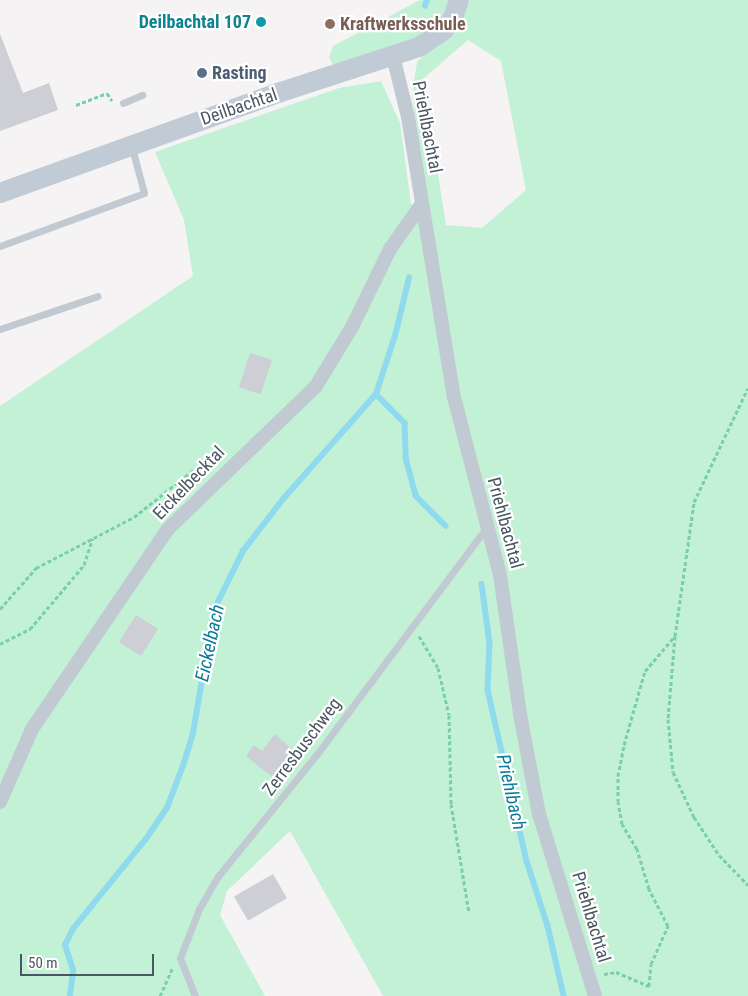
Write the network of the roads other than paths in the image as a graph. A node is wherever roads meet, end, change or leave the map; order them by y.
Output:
1 (459, 0) edge
2 (393, 56) junction
3 (142, 95) dead end
4 (123, 102) dead end
5 (131, 145) junction
6 (0, 193) edge
7 (421, 205) junction
8 (0, 246) edge
9 (98, 296) dead end
10 (0, 329) edge
11 (486, 528) junction
12 (0, 802) edge
13 (195, 996) edge
14 (595, 996) edge

1 - 2 street, Deilbachtal
2 - 5 street, Deilbachtal
2 - 7 street, Priehlbachtal
3 - 4 lane
5 - 6 street, Deilbachtal
5 - 8 lane
7 - 11 street, Priehlbachtal
7 - 12 street, Eickelbecktal
9 - 10 lane
11 - 13 lane, Zerresbuschweg
11 - 14 street, Priehlbachtal

